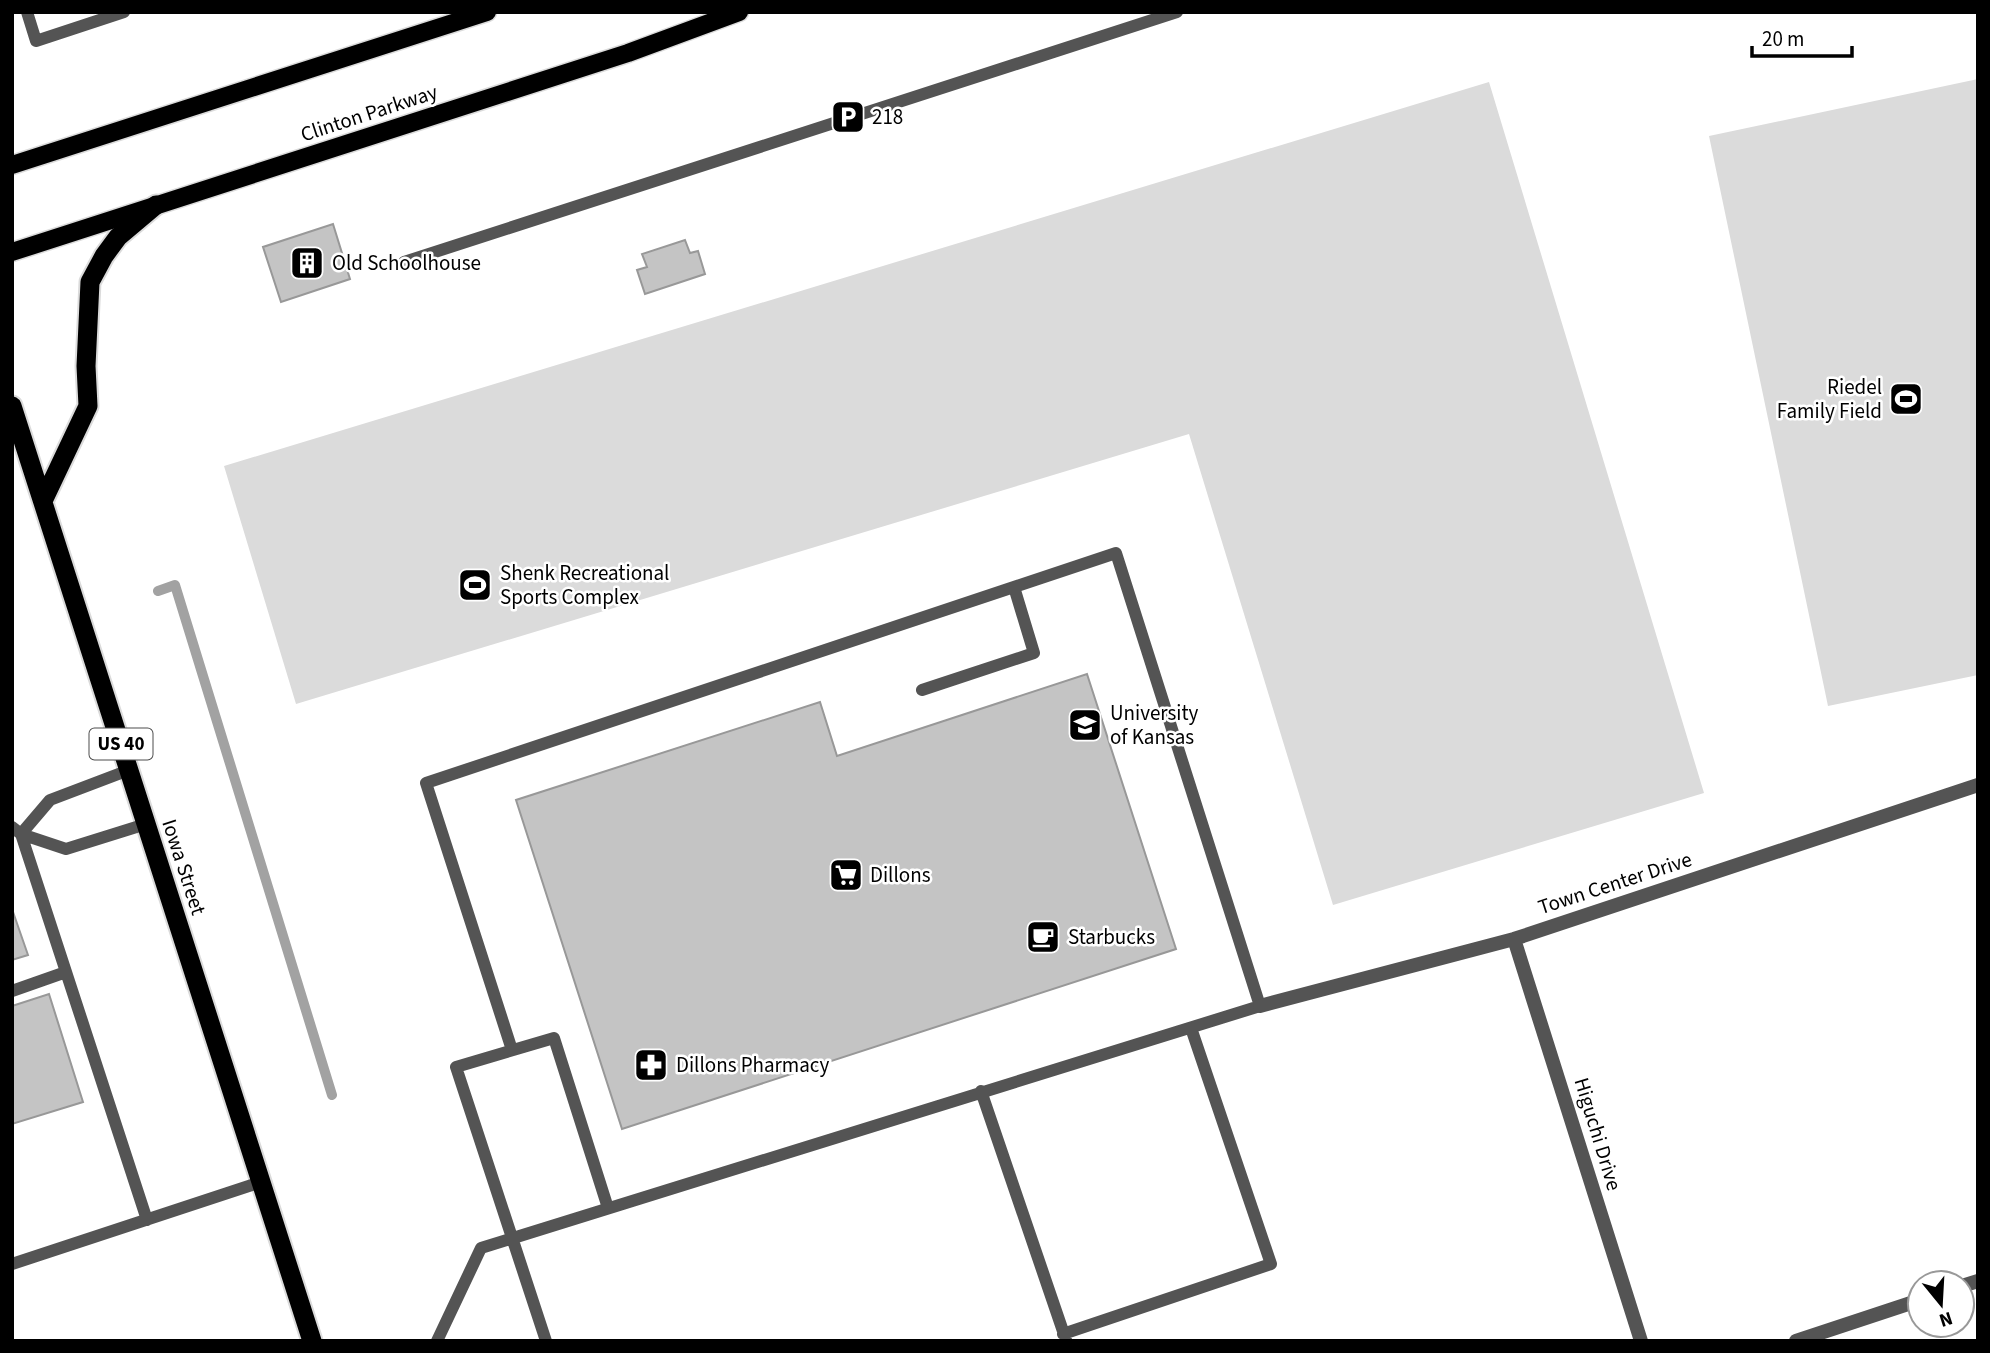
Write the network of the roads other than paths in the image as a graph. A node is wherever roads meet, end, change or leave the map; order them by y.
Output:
1 (27, 12) edge
2 (124, 12) edge
3 (487, 12) edge
4 (739, 12) edge
5 (1177, 12) edge
6 (12, 166) edge
7 (156, 205) junction
8 (12, 252) edge
9 (404, 262) dead end
10 (13, 410) edge
11 (43, 501) junction
12 (1014, 587) junction
13 (922, 690) dead end
14 (129, 770) junction
15 (1978, 785) edge
16 (146, 824) junction
17 (16, 830) edge
18 (1514, 939) junction
19 (66, 972) junction
20 (12, 990) edge
21 (1260, 1006) junction
22 (1191, 1028) junction
23 (512, 1050) junction
24 (981, 1091) junction
25 (261, 1182) junction
26 (608, 1208) junction
27 (147, 1220) junction
28 (513, 1238) junction
29 (12, 1264) edge
30 (1906, 1305) edge
31 (1064, 1337) edge
32 (312, 1341) edge
33 (437, 1341) edge
34 (546, 1341) edge
35 (1641, 1341) edge
36 (1796, 1341) edge

1 - 2 lane
3 - 6 main road
4 - 7 main road, Clinton Parkway
5 - 9 lane
7 - 8 main road, Clinton Parkway
7 - 11 highway
10 - 11 highway, Iowa Street / US 40
11 - 14 highway, Iowa Street / US 40
12 - 13 lane
12 - 21 lane
12 - 23 lane
14 - 16 highway, Iowa Street / US 40
14 - 17 lane
15 - 18 street, Town Center Drive
16 - 17 lane
16 - 25 highway, Iowa Street / US 40
17 - 19 lane
18 - 21 street, Town Center Drive
18 - 35 street, Higuchi Drive
19 - 20 lane
19 - 27 lane
21 - 22 lane
22 - 24 lane
22 - 31 lane
23 - 26 lane
23 - 28 lane
24 - 26 lane
24 - 31 lane
25 - 27 lane
25 - 32 highway, Iowa Street / US 40
26 - 28 lane
27 - 29 lane
28 - 33 lane
28 - 34 lane
30 - 36 street

